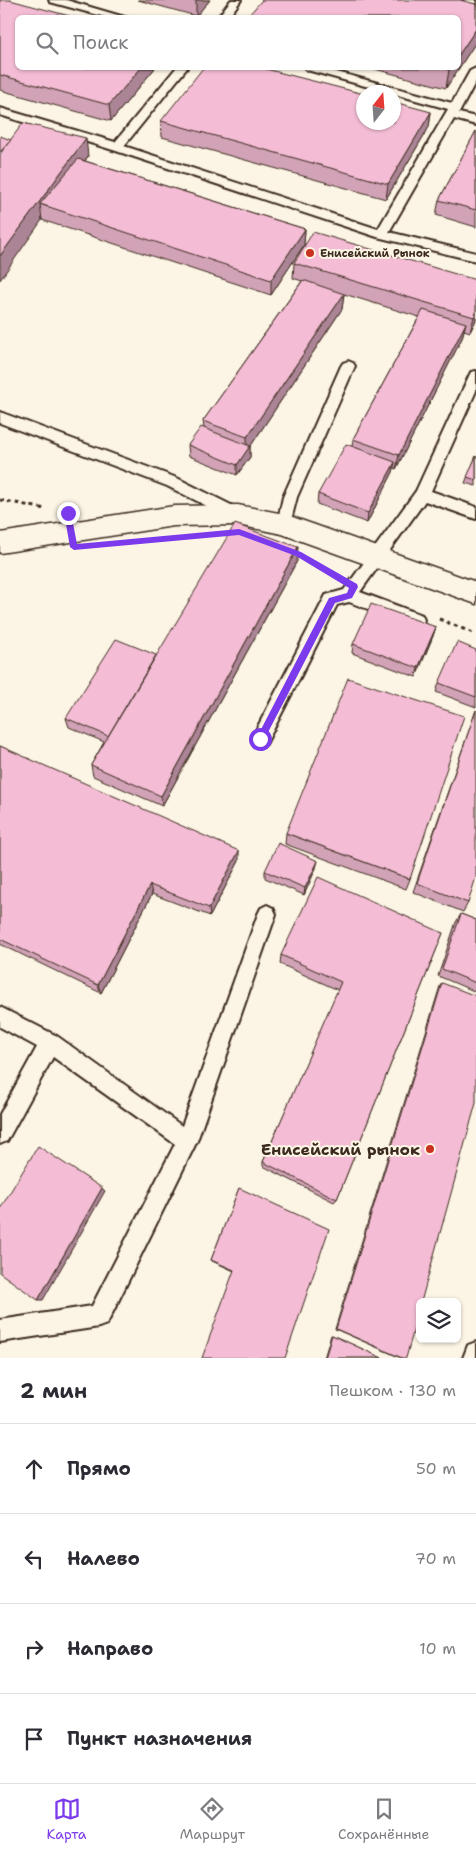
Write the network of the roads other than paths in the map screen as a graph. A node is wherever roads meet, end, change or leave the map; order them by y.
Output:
1 (54, 0) edge
2 (236, 0) edge
3 (468, 0) edge
4 (476, 4) edge
5 (112, 15) edge
6 (224, 15) edge
7 (179, 70) edge
8 (318, 70) edge
9 (476, 71) edge
10 (0, 111) edge
11 (454, 111) junction
12 (476, 121) edge
13 (117, 147) junction
14 (382, 234) junction
15 (476, 257) edge
16 (348, 366) dead end
17 (475, 379) edge
18 (0, 417) edge
19 (422, 494) junction
20 (476, 513) edge
21 (238, 515) junction
22 (284, 524) junction
23 (0, 543) edge
24 (376, 557) junction
25 (352, 591) junction
26 (476, 593) edge
27 (416, 620) edge
28 (260, 739) dead end
29 (267, 914) dead end
30 (0, 1017) edge
31 (50, 1043) junction
32 (0, 1134) edge
33 (187, 1141) junction
34 (0, 1331) edge
35 (476, 1353) edge
36 (474, 1358) edge

1 - 5 lane
2 - 6 lane
3 - 4 lane
7 - 13 lane
8 - 11 lane
9 - 11 lane
10 - 13 lane
11 - 12 lane
11 - 14 lane
13 - 14 lane
14 - 15 lane
16 - 22 lane
17 - 19 lane
18 - 21 lane
19 - 20 lane
19 - 24 lane
21 - 22 street
21 - 23 street
22 - 24 street
24 - 25 lane
24 - 26 street
25 - 27 lane
25 - 28 lane
29 - 33 lane
30 - 31 lane
31 - 32 lane
31 - 33 lane
33 - 34 lane
35 - 36 lane

